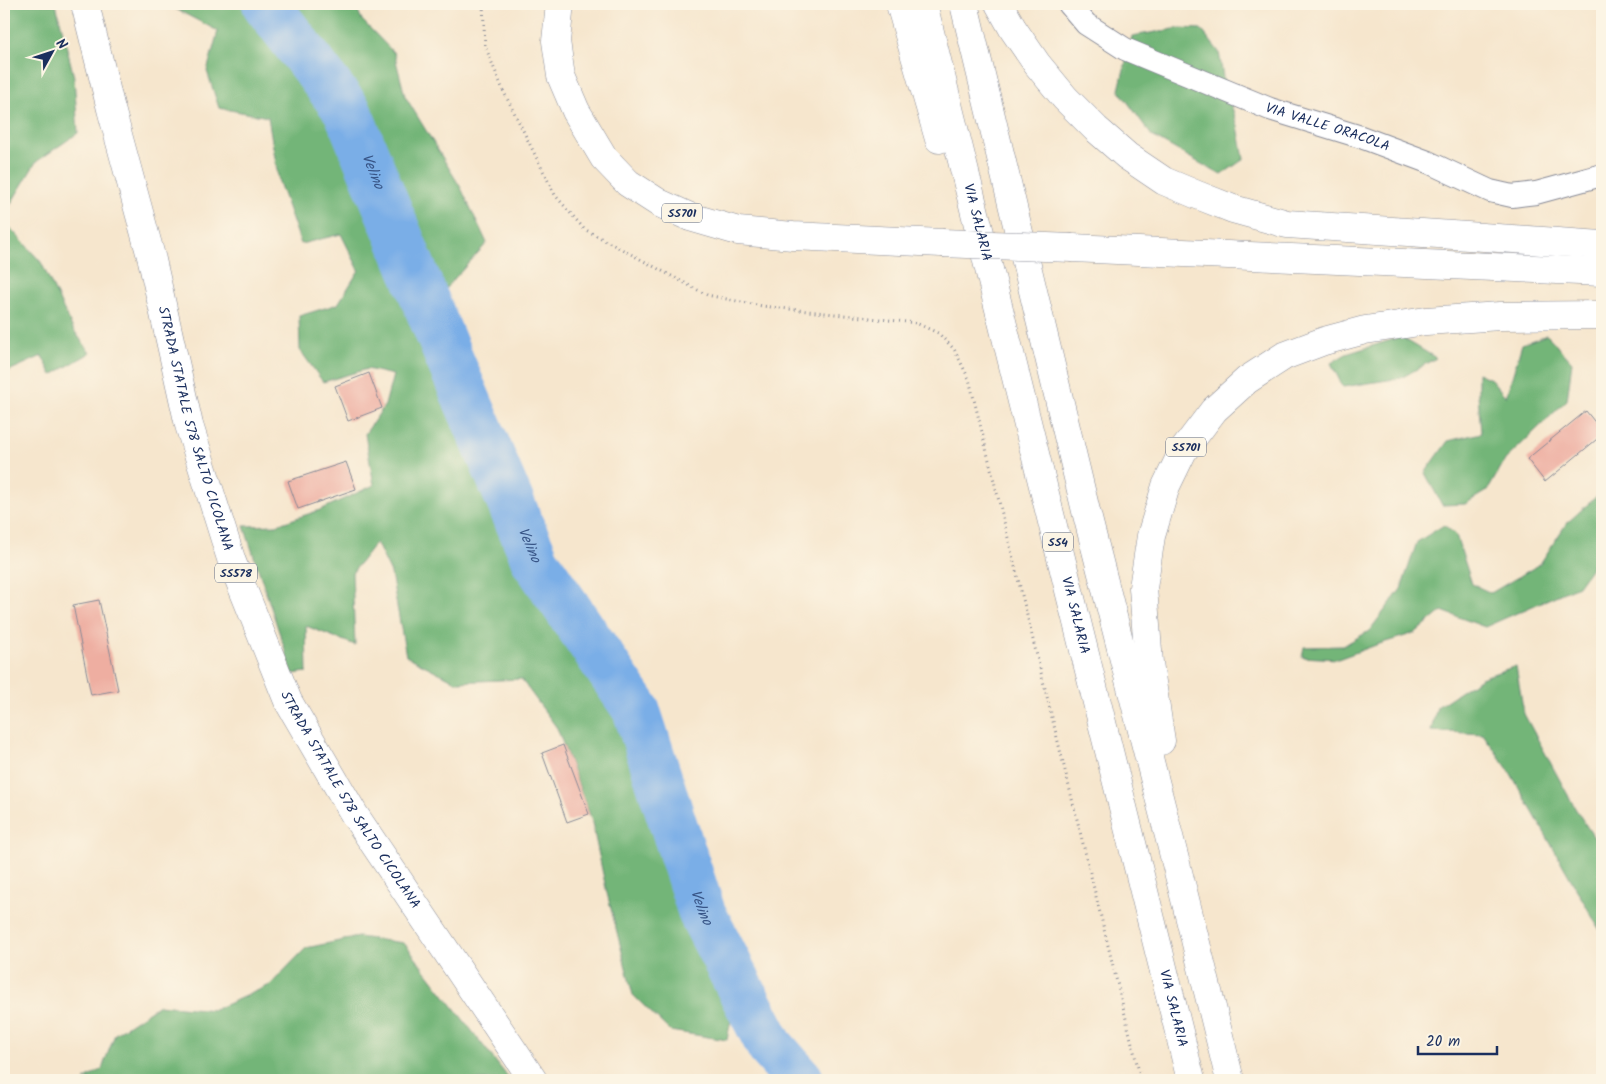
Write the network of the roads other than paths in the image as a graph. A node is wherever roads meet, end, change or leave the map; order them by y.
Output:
1 (85, 4) edge
2 (560, 4) edge
3 (900, 4) edge
4 (923, 4) edge
5 (964, 4) edge
6 (999, 4) edge
7 (1069, 4) edge
8 (1602, 175) edge
9 (1602, 245) edge
10 (1602, 272) edge
11 (1602, 316) edge
12 (1063, 562) junction
13 (1184, 895) junction
14 (533, 1080) edge
15 (1191, 1080) edge
16 (1230, 1080) edge

1 - 14 main road, STRADA STATALE 578 SALTO CICOLANA / SS578
2 - 10 main road, SS701, bridge
3 - 12 main road
4 - 12 main road, VIA SALARIA / SS4
5 - 13 main road, SS4
6 - 9 main road
7 - 8 street, VIA VALLE ORACOLA
11 - 13 main road, SS701
12 - 15 main road, VIA SALARIA / SS4
13 - 16 main road, SS4

